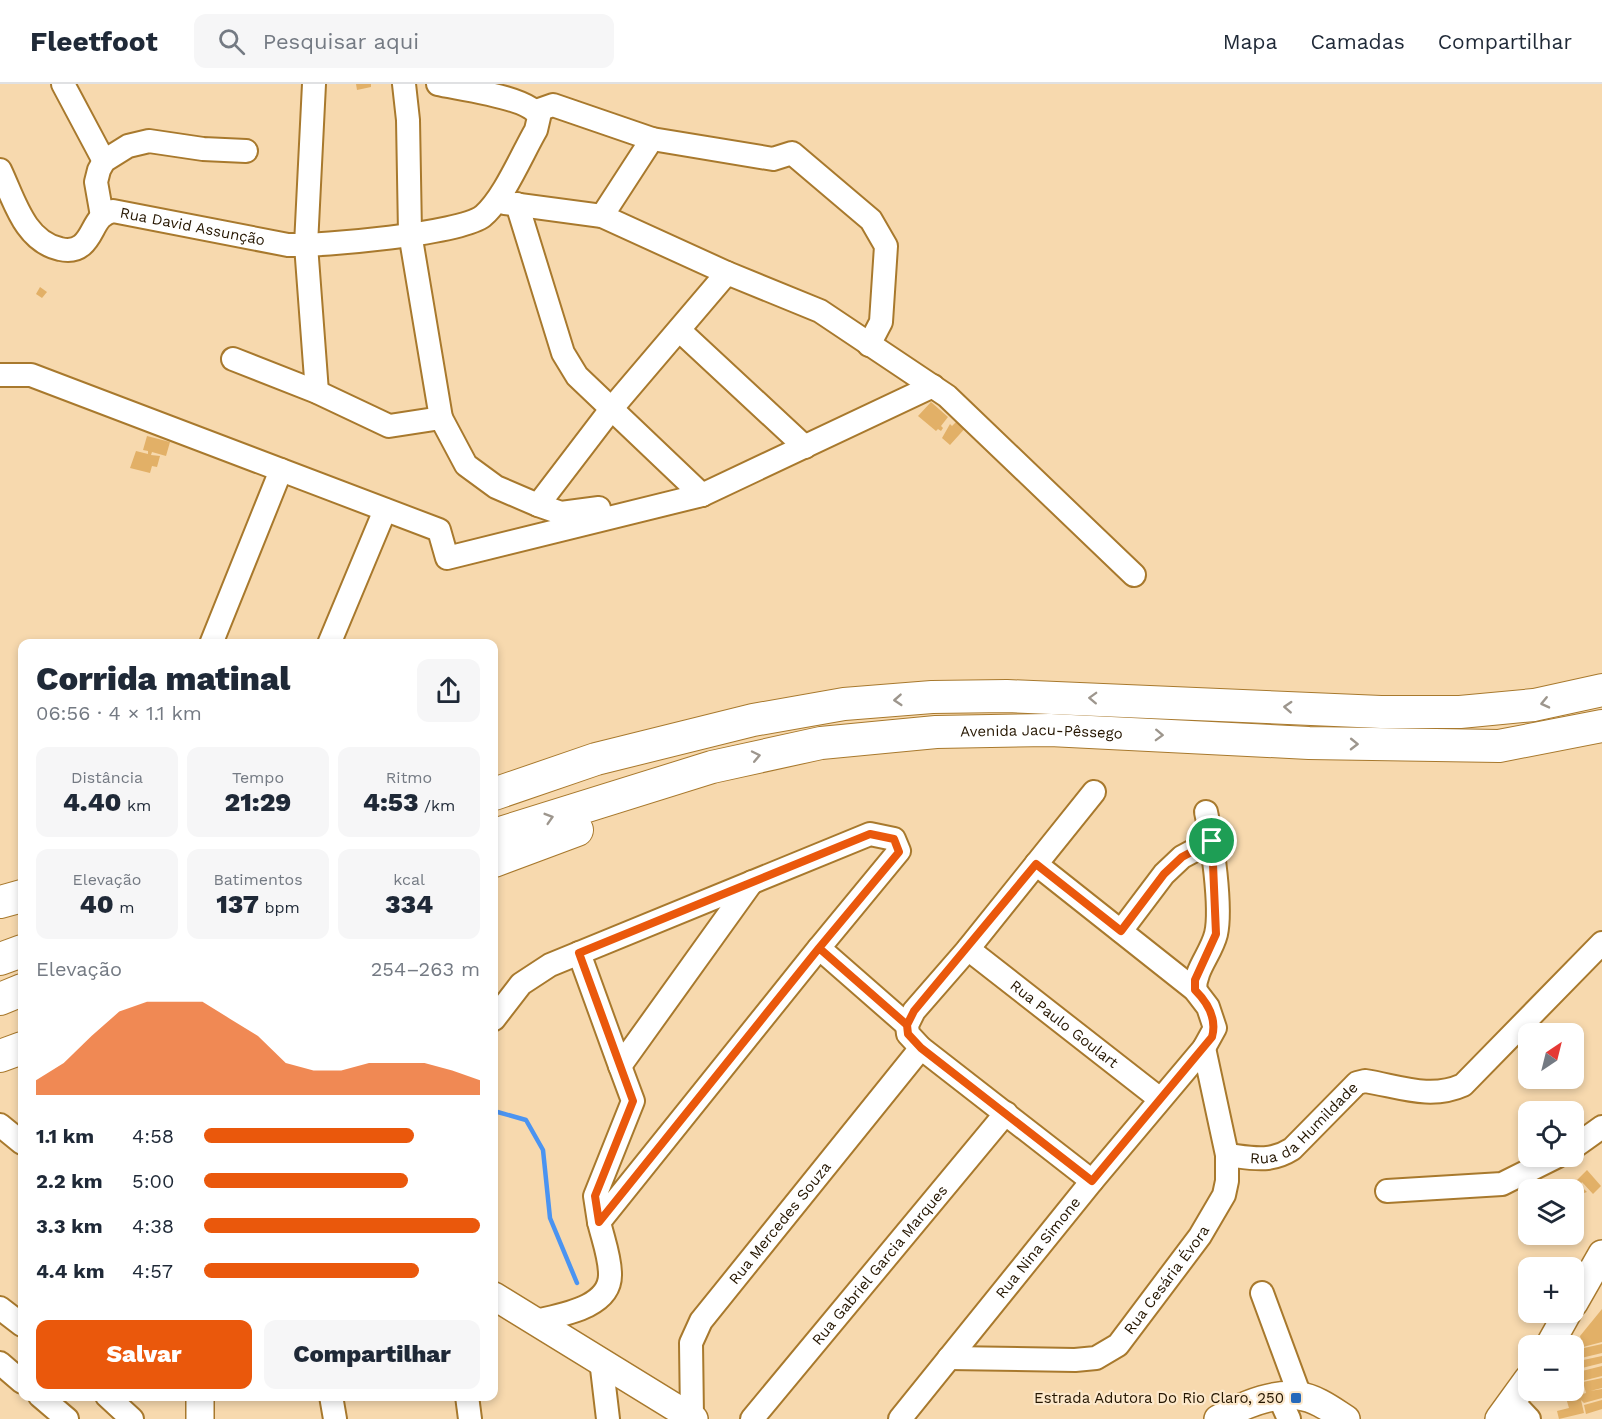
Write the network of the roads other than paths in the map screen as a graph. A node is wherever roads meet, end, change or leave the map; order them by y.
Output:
1 (63, 84) edge
2 (314, 84) edge
3 (404, 84) edge
4 (438, 84) edge
5 (536, 111) junction
6 (651, 140) junction
7 (246, 151) dead end
8 (104, 161) junction
9 (0, 170) edge
10 (506, 203) junction
11 (102, 216) junction
12 (602, 216) junction
13 (410, 233) junction
14 (306, 245) junction
15 (727, 273) junction
16 (679, 330) junction
17 (869, 345) junction
18 (233, 359) dead end
19 (0, 375) edge
20 (933, 386) junction
21 (317, 392) junction
22 (612, 408) junction
23 (441, 418) junction
24 (805, 447) junction
25 (281, 470) junction
26 (702, 495) junction
27 (538, 505) junction
28 (385, 510) junction
29 (1134, 575) dead end
30 (213, 639) edge
31 (331, 639) edge
32 (1602, 690) edge
33 (1602, 726) edge
34 (596, 759) junction
35 (712, 767) junction
36 (498, 774) edge
37 (1094, 792) dead end
38 (498, 793) edge
39 (1206, 812) dead end
40 (498, 834) edge
41 (1212, 841) junction
42 (498, 859) edge
43 (1036, 864) junction
44 (752, 882) junction
45 (18, 897) edge
46 (0, 902) edge
47 (1121, 931) junction
48 (1602, 943) edge
49 (819, 948) junction
50 (968, 949) junction
51 (18, 952) edge
52 (579, 953) junction
53 (0, 959) edge
54 (1195, 990) junction
55 (18, 992) edge
56 (0, 999) edge
57 (498, 1014) edge
58 (912, 1036) junction
59 (1204, 1048) junction
60 (18, 1049) edge
61 (0, 1056) edge
62 (620, 1066) junction
63 (1160, 1099) junction
64 (1006, 1113) junction
65 (0, 1125) edge
66 (1602, 1127) edge
67 (18, 1140) edge
68 (1584, 1140) edge
69 (1227, 1155) junction
70 (1536, 1167) edge
71 (1092, 1181) junction
72 (1387, 1191) dead end
73 (599, 1222) junction
74 (1602, 1257) edge
75 (1584, 1287) edge
76 (1262, 1293) dead end
77 (498, 1298) edge
78 (0, 1308) edge
79 (536, 1321) junction
80 (18, 1322) edge
81 (949, 1358) junction
82 (601, 1360) junction
83 (0, 1363) edge
84 (18, 1379) edge
85 (46, 1401) edge
86 (112, 1401) edge
87 (200, 1401) edge
88 (332, 1401) edge
89 (468, 1401) edge
90 (1277, 1406) edge
91 (693, 1418) edge
92 (67, 1419) edge
93 (132, 1419) edge
94 (200, 1419) edge
95 (335, 1419) edge
96 (470, 1419) edge
97 (608, 1419) edge
98 (752, 1419) edge
99 (900, 1419) edge
100 (1218, 1419) edge
101 (1346, 1419) edge

1 - 8 street
2 - 14 street
3 - 13 street
4 - 5 street
5 - 6 street
5 - 10 street, Rua David Assunção
6 - 12 street
6 - 17 street
7 - 8 street
8 - 11 street
9 - 11 street, Rua David Assunção
10 - 12 street
10 - 13 street, Rua David Assunção
10 - 22 street
11 - 14 street, Rua David Assunção
12 - 15 street
13 - 14 street, Rua David Assunção
13 - 23 street
14 - 21 street
15 - 16 street
15 - 17 street
16 - 22 street
16 - 24 street
17 - 20 street
18 - 21 street
19 - 25 street
20 - 24 street
20 - 29 street
21 - 23 street
22 - 26 street
22 - 27 street
23 - 27 street
24 - 26 street
25 - 28 street
25 - 30 street
26 - 27 street
26 - 28 street
28 - 31 street
32 -> 34 highway
35 -> 33 highway, Avenida Jacu-Pêssego
34 - 36 highway
34 - 38 highway
40 -> 35 highway, Avenida Jacu-Pêssego
35 - 42 highway
37 - 43 street, Rua Mercedes Souza
39 - 41 street
41 - 47 street
41 - 54 street
43 - 47 street
43 - 50 street, Rua Mercedes Souza
44 - 49 street
44 - 52 street
44 - 62 street
45 - 46 highway
47 - 54 street
48 - 69 street, Rua da Humildade
49 - 58 street
49 - 73 street
50 - 58 street, Rua Mercedes Souza
50 - 63 street, Rua Paulo Goulart
51 - 53 highway
52 - 57 street
52 - 62 street
54 - 59 street, Rua Nina Simone
55 - 56 highway
58 - 64 street
58 - 91 street, Rua Mercedes Souza
59 - 63 street, Rua Nina Simone
59 - 69 street, Rua Cesária Évora
60 - 61 highway
62 - 73 street
63 - 71 street, Rua Nina Simone
64 - 71 street
64 - 98 street, Rua Gabriel Garcia Marques
65 - 67 street
66 - 68 street
69 - 81 street, Rua Cesária Évora
70 - 72 street
71 - 81 street, Rua Nina Simone
73 - 79 street
74 - 75 main road
76 - 90 street
77 - 79 main road
78 - 80 street
79 - 82 main road
81 - 99 street, Rua Nina Simone
82 - 91 main road
82 - 97 street
83 - 84 street
85 - 92 street
86 - 93 street
87 - 94 main road
88 - 95 street
89 - 96 street
90 - 100 main road
90 - 101 main road

